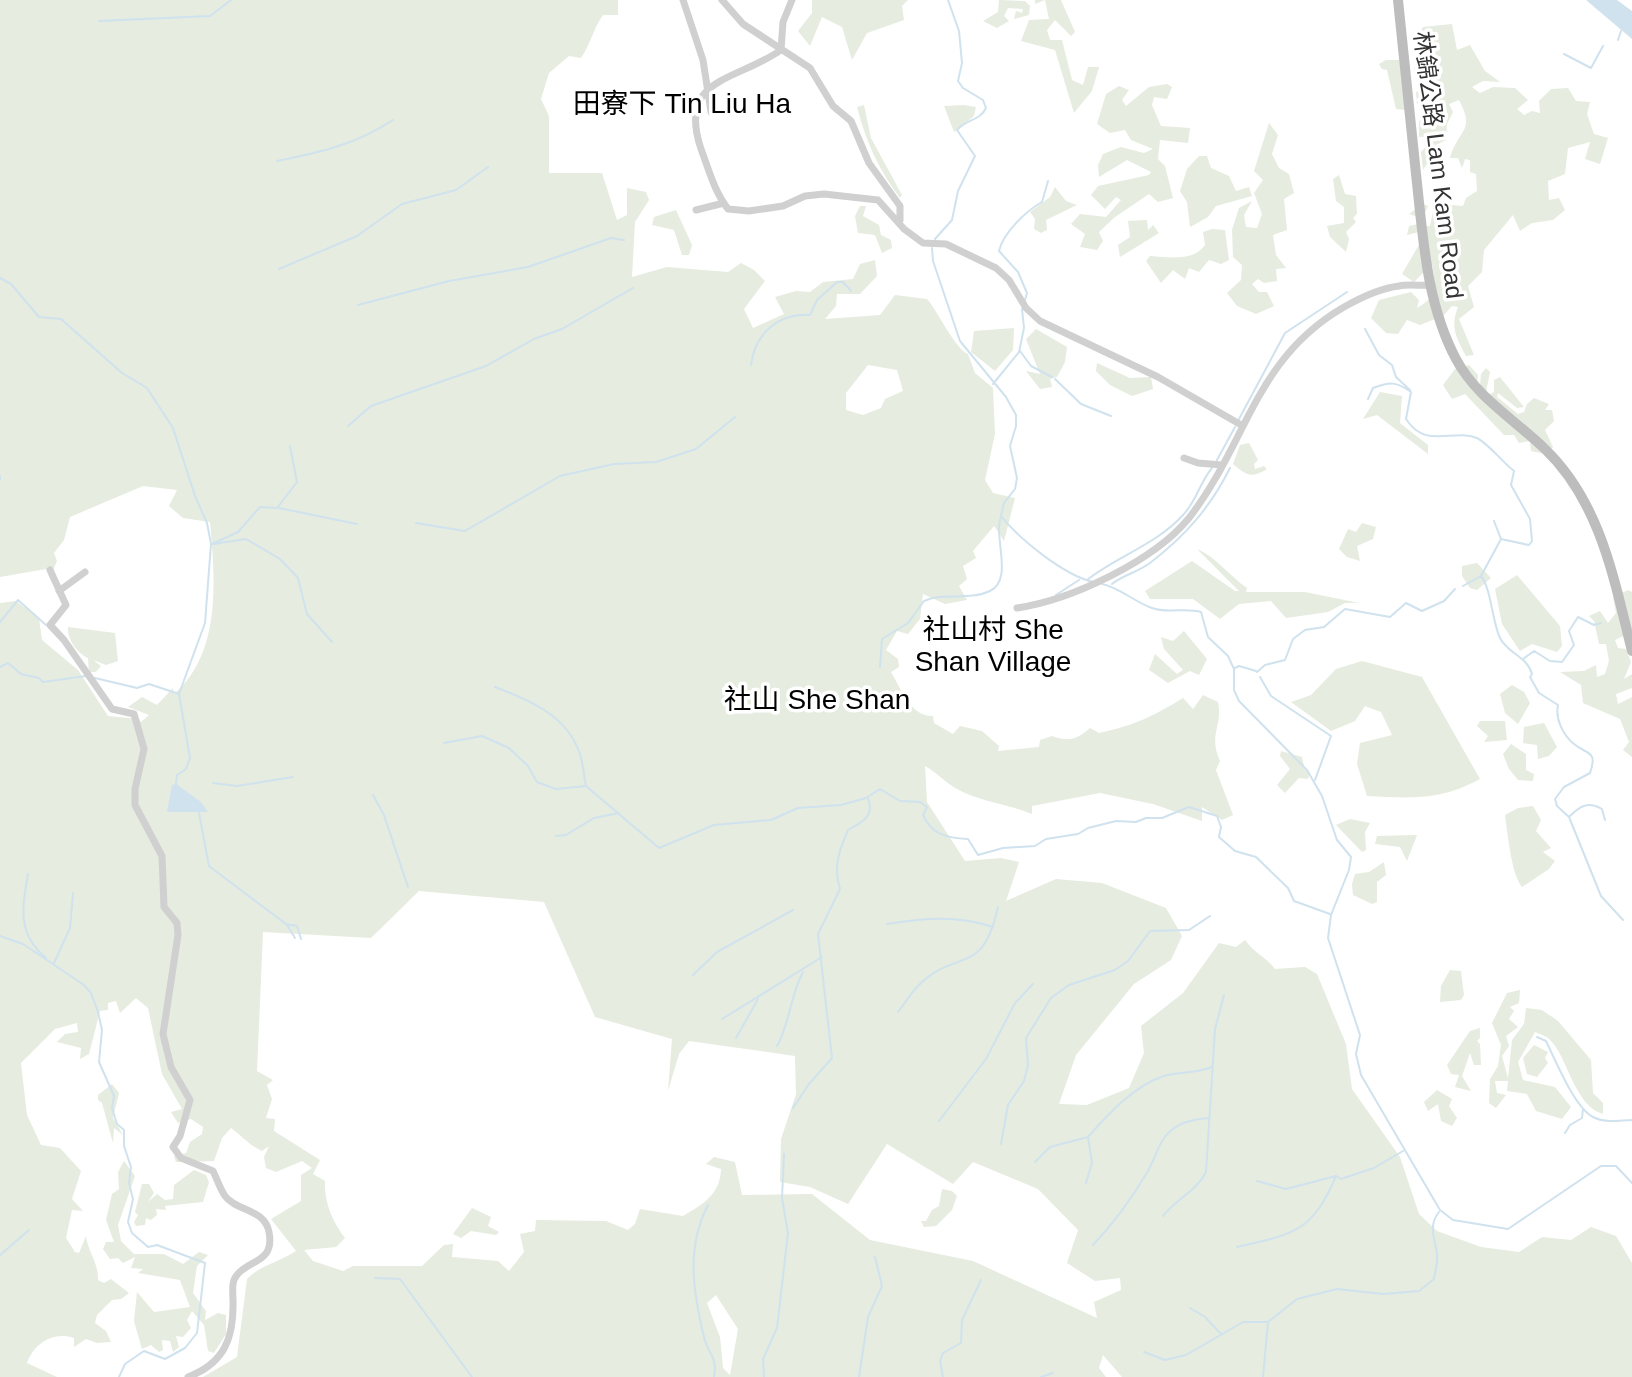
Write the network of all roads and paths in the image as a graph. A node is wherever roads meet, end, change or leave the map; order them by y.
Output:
1 (683, 0) edge
2 (722, 0) edge
3 (792, 0) edge
4 (1398, 0) edge
5 (781, 50) junction
6 (708, 89) junction
7 (711, 112) dead end
8 (724, 204) junction
9 (696, 210) dead end
10 (900, 220) junction
11 (1431, 285) junction
12 (1243, 426) junction
13 (1184, 458) dead end
14 (1222, 464) junction
15 (50, 570) dead end
16 (85, 572) dead end
17 (59, 591) junction
18 (1017, 608) dead end
19 (1632, 651) edge
20 (188, 1377) edge

1 - 6 street
2 - 5 street
3 - 5 street
4 - 11 main road, 林錦公路 Lam Kam Road
5 - 6 street
5 - 10 street
6 - 7 street
6 - 8 street
8 - 9 street
8 - 10 street
10 - 12 street
11 - 12 street
11 - 19 main road, 林錦公路 Lam Kam Road
12 - 14 street
13 - 14 street
14 - 18 street
15 - 17 street
16 - 17 street
17 - 20 street

